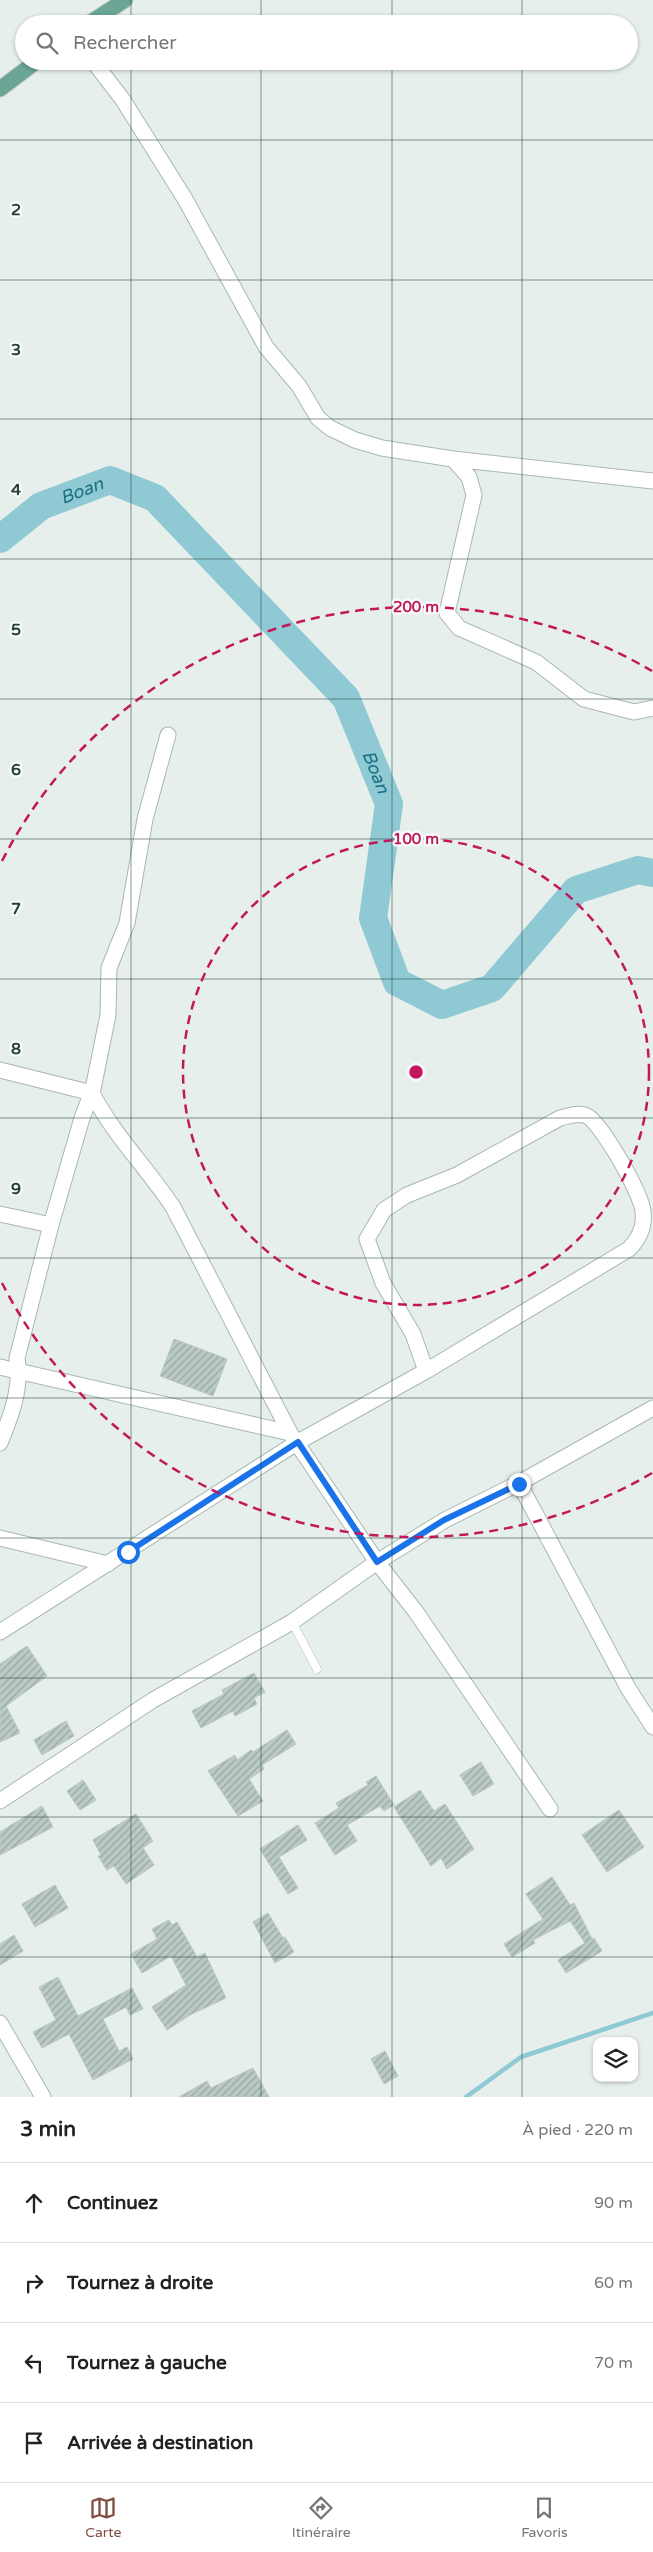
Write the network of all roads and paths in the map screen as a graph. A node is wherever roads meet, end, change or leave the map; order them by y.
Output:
1 (125, 0) edge
2 (102, 15) edge
3 (25, 70) edge
4 (100, 70) edge
5 (0, 89) edge
6 (453, 459) junction
7 (653, 481) edge
8 (653, 708) edge
9 (168, 736) dead end
10 (0, 1070) edge
11 (92, 1093) junction
12 (0, 1214) edge
13 (51, 1225) junction
14 (0, 1368) edge
15 (426, 1371) junction
16 (19, 1372) junction
17 (653, 1408) edge
18 (294, 1437) junction
19 (0, 1443) edge
20 (519, 1484) junction
21 (0, 1538) edge
22 (377, 1562) junction
23 (108, 1564) junction
24 (292, 1622) junction
25 (0, 1632) edge
26 (317, 1669) dead end
27 (653, 1727) edge
28 (0, 1801) edge
29 (550, 1809) dead end
30 (0, 2023) edge
31 (43, 2097) edge

1 - 2 main road
3 - 5 main road
4 - 6 street
6 - 7 street
6 - 8 street
9 - 11 street
10 - 11 street
11 - 13 street
11 - 18 street
12 - 13 street
13 - 16 street
14 - 16 street
15 - 15 street
15 - 18 street
16 - 18 street
16 - 19 street
17 - 20 street
18 - 22 street
18 - 23 street
20 - 22 street
20 - 27 street
21 - 23 street
22 - 24 street
22 - 29 street
23 - 25 street
24 - 26 lane
24 - 28 street
30 - 31 street

